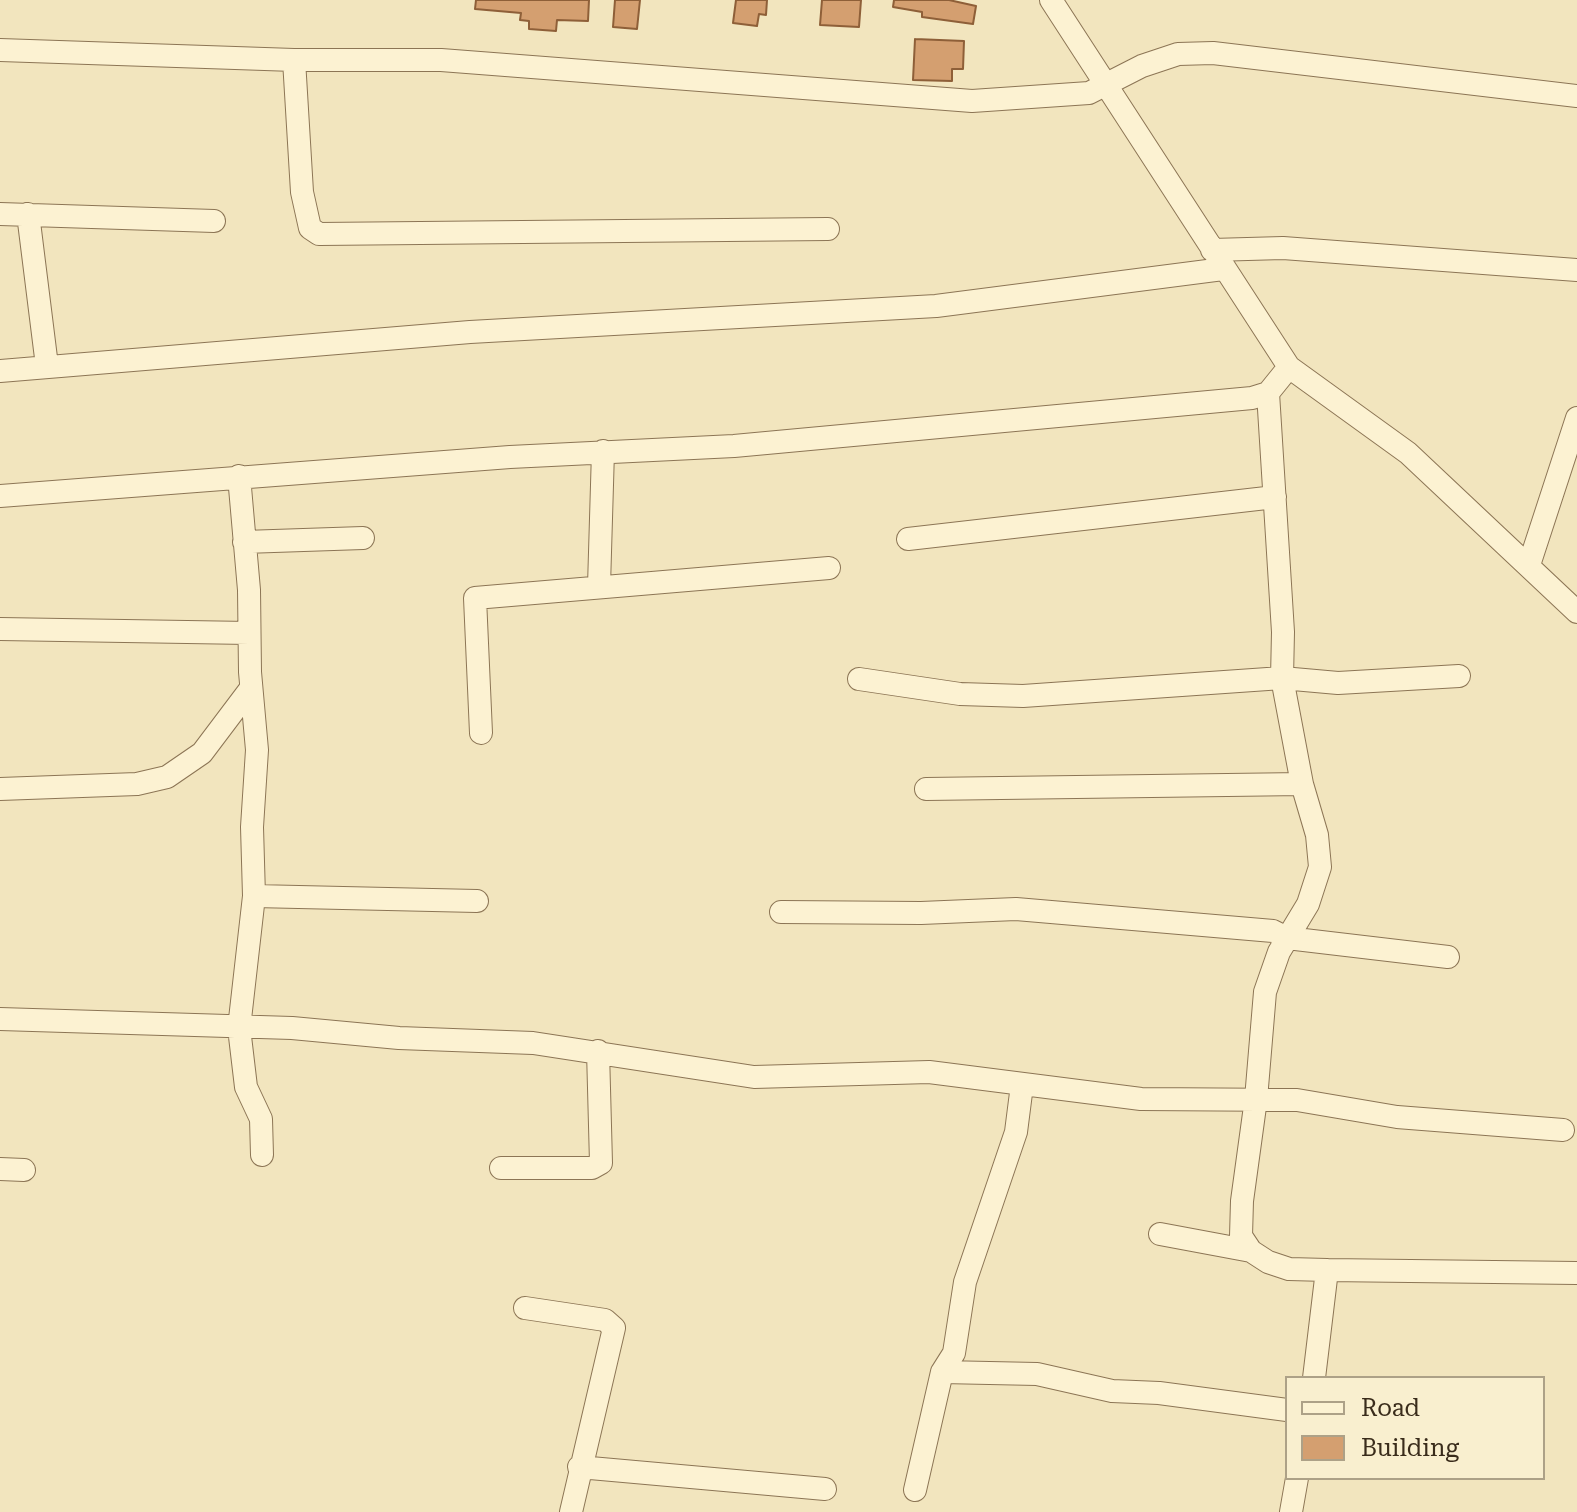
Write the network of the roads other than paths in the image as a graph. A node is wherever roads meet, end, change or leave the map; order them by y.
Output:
1 (1051, 0) edge
2 (0, 50) edge
3 (294, 60) junction
4 (1106, 85) junction
5 (1577, 96) edge
6 (0, 214) edge
7 (28, 214) junction
8 (214, 221) dead end
9 (828, 229) dead end
10 (1217, 260) junction
11 (1577, 270) edge
12 (47, 366) junction
13 (1289, 367) junction
14 (0, 371) edge
15 (1268, 393) junction
16 (1577, 418) edge
17 (603, 451) junction
18 (239, 476) junction
19 (0, 496) edge
20 (1275, 497) junction
21 (363, 538) dead end
22 (908, 539) dead end
23 (244, 542) junction
24 (1529, 565) junction
25 (829, 568) dead end
26 (599, 586) junction
27 (1577, 612) edge
28 (0, 629) edge
29 (249, 633) junction
30 (1459, 676) dead end
31 (1282, 678) junction
32 (859, 679) dead end
33 (251, 688) junction
34 (481, 733) dead end
35 (1302, 784) junction
36 (0, 789) edge
37 (926, 789) dead end
38 (254, 896) junction
39 (477, 901) dead end
40 (781, 912) dead end
41 (1287, 938) junction
42 (1448, 957) dead end
43 (0, 1019) edge
44 (239, 1028) junction
45 (598, 1051) junction
46 (1022, 1085) junction
47 (1256, 1099) junction
48 (1563, 1130) dead end
49 (262, 1155) dead end
50 (501, 1168) dead end
51 (0, 1169) edge
52 (24, 1170) dead end
53 (1160, 1234) dead end
54 (1251, 1251) junction
55 (1327, 1270) junction
56 (1577, 1273) edge
57 (525, 1308) dead end
58 (942, 1372) junction
59 (1314, 1376) edge
60 (1285, 1410) edge
61 (579, 1467) junction
62 (1297, 1480) edge
63 (825, 1489) dead end
64 (915, 1490) dead end
65 (571, 1512) edge
66 (1291, 1512) edge

1 - 4 street
2 - 3 street
3 - 4 street
3 - 9 street
4 - 5 street
4 - 10 street
6 - 7 street
7 - 8 street
7 - 12 street
10 - 11 street
10 - 12 street
10 - 13 street
12 - 14 street
13 - 15 street
13 - 24 street
15 - 17 street
15 - 20 street
16 - 24 street
17 - 18 street
17 - 26 street
18 - 19 street
18 - 23 street
20 - 22 street
20 - 31 street
21 - 23 street
23 - 29 street
24 - 27 street
25 - 26 street
26 - 34 street
28 - 29 street
29 - 33 street
30 - 31 street
31 - 32 street
31 - 35 street
33 - 36 street
33 - 38 street
35 - 37 street
35 - 41 street
38 - 39 street
38 - 44 street
40 - 41 street
41 - 42 street
41 - 47 street
43 - 44 street
44 - 45 street
44 - 49 street
45 - 46 street
45 - 50 street
46 - 47 street
46 - 58 street
47 - 48 street
47 - 54 street
51 - 52 street
53 - 54 street
54 - 55 street
55 - 56 street
55 - 59 street
57 - 61 street
58 - 60 street
58 - 64 street
61 - 63 street
61 - 65 street
62 - 66 street

